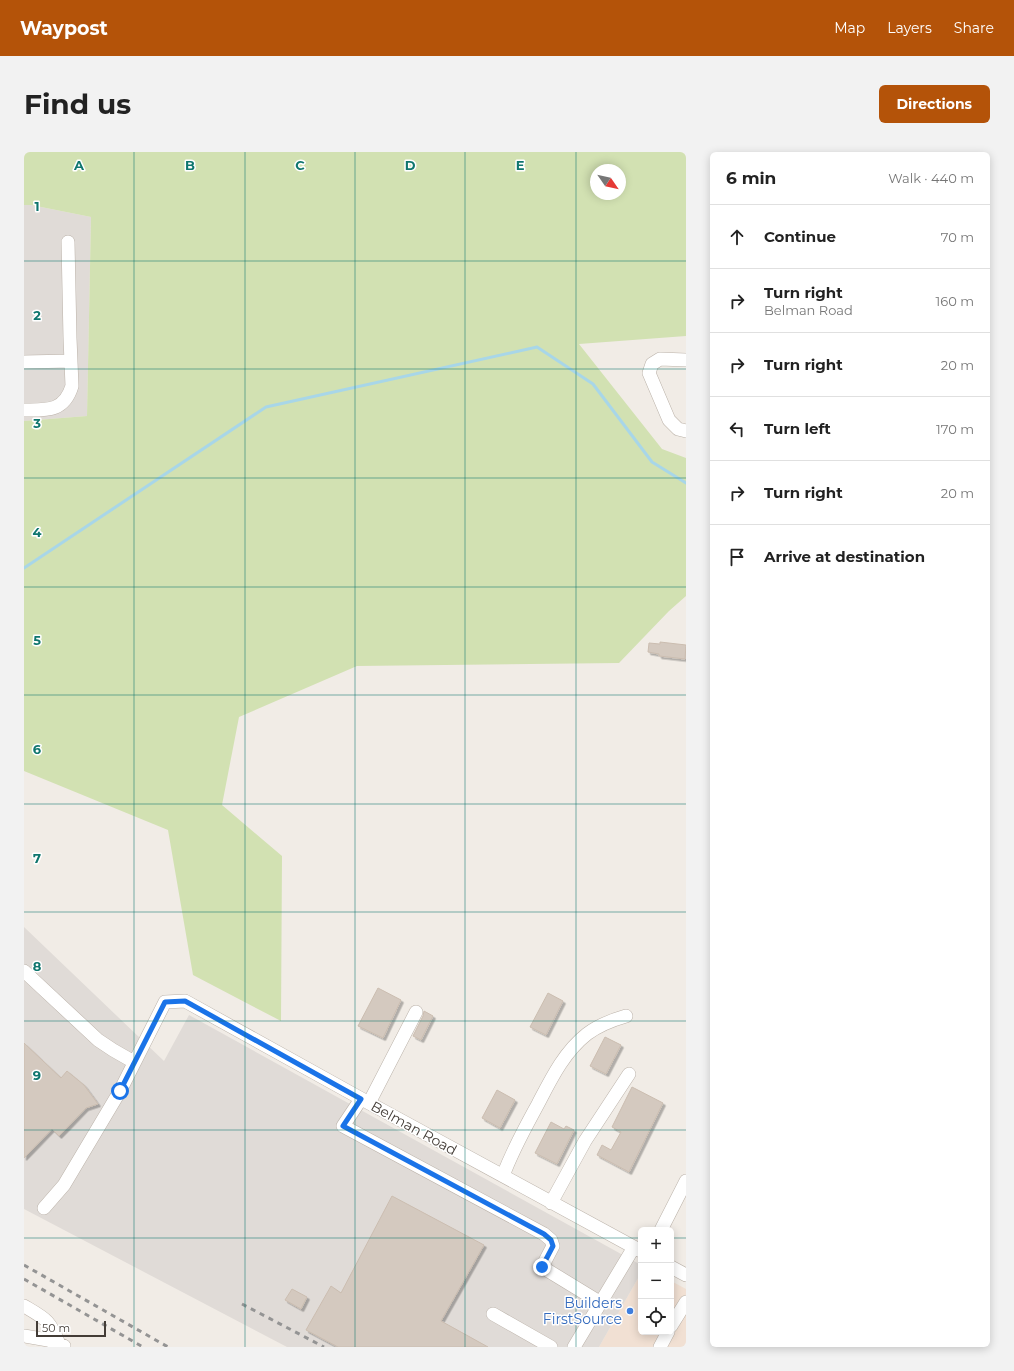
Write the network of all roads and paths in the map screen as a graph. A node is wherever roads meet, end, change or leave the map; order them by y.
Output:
1 (68, 242) dead end
2 (71, 360) junction
3 (686, 360) edge
4 (24, 362) edge
5 (24, 410) edge
6 (686, 431) edge
7 (24, 971) edge
8 (416, 1012) dead end
9 (626, 1016) dead end
10 (134, 1062) junction
11 (629, 1074) dead end
12 (365, 1101) junction
13 (503, 1176) junction
14 (686, 1181) edge
15 (552, 1203) junction
16 (44, 1208) dead end
17 (663, 1227) edge
18 (637, 1249) edge
19 (674, 1269) edge
20 (686, 1275) edge
21 (686, 1302) edge
22 (601, 1303) junction
23 (24, 1306) edge
24 (493, 1314) dead end
25 (674, 1321) edge
26 (666, 1335) edge
27 (24, 1336) edge
28 (62, 1346) edge
29 (551, 1347) edge
30 (574, 1347) edge
31 (660, 1347) edge

1 - 2 street
2 - 4 street
2 - 5 street
3 - 6 street
7 - 10 street
8 - 12 street
9 - 13 street
10 - 12 street, Belman Road
10 - 16 street
11 - 15 street
12 - 13 street, Belman Road
12 - 22 street
13 - 15 street, Belman Road
14 - 17 street
15 - 18 street, Belman Road
18 - 22 street
19 - 20 street
21 - 25 street
22 - 30 street
23 - 28 street
24 - 29 street
26 - 31 street
27 - 28 street

